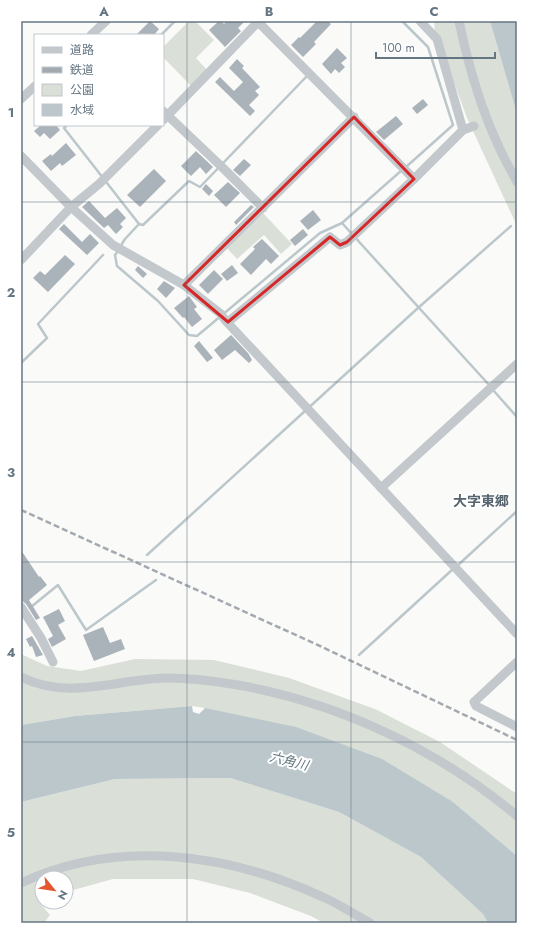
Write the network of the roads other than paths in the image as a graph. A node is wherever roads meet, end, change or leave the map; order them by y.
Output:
1 (106, 21) edge
2 (420, 21) edge
3 (459, 21) edge
4 (258, 22) edge
5 (92, 34) edge
6 (34, 87) edge
7 (21, 99) edge
8 (164, 116) edge
9 (354, 117) junction
10 (157, 126) edge
11 (474, 126) dead end
12 (463, 130) junction
13 (21, 156) edge
14 (411, 177) junction
15 (517, 182) edge
16 (71, 207) junction
17 (262, 208) junction
18 (21, 260) edge
19 (184, 284) junction
20 (225, 319) junction
21 (517, 364) edge
22 (381, 488) junction
23 (23, 611) edge
24 (517, 634) edge
25 (53, 662) dead end
26 (517, 662) edge
27 (21, 678) edge
28 (517, 727) edge
29 (517, 816) edge
30 (21, 883) edge
31 (370, 923) edge

1 - 5 street
2 - 12 street
3 - 15 street
4 - 8 street
4 - 9 street
6 - 7 street
8 - 17 street
9 - 14 street
9 - 17 street
10 - 16 street
11 - 12 street
12 - 14 street
13 - 16 street
14 - 20 street
16 - 18 street
16 - 19 street
17 - 19 street
19 - 20 street
20 - 22 street
21 - 22 street
22 - 24 street
23 - 25 street
26 - 28 street
27 - 29 street
30 - 31 street

